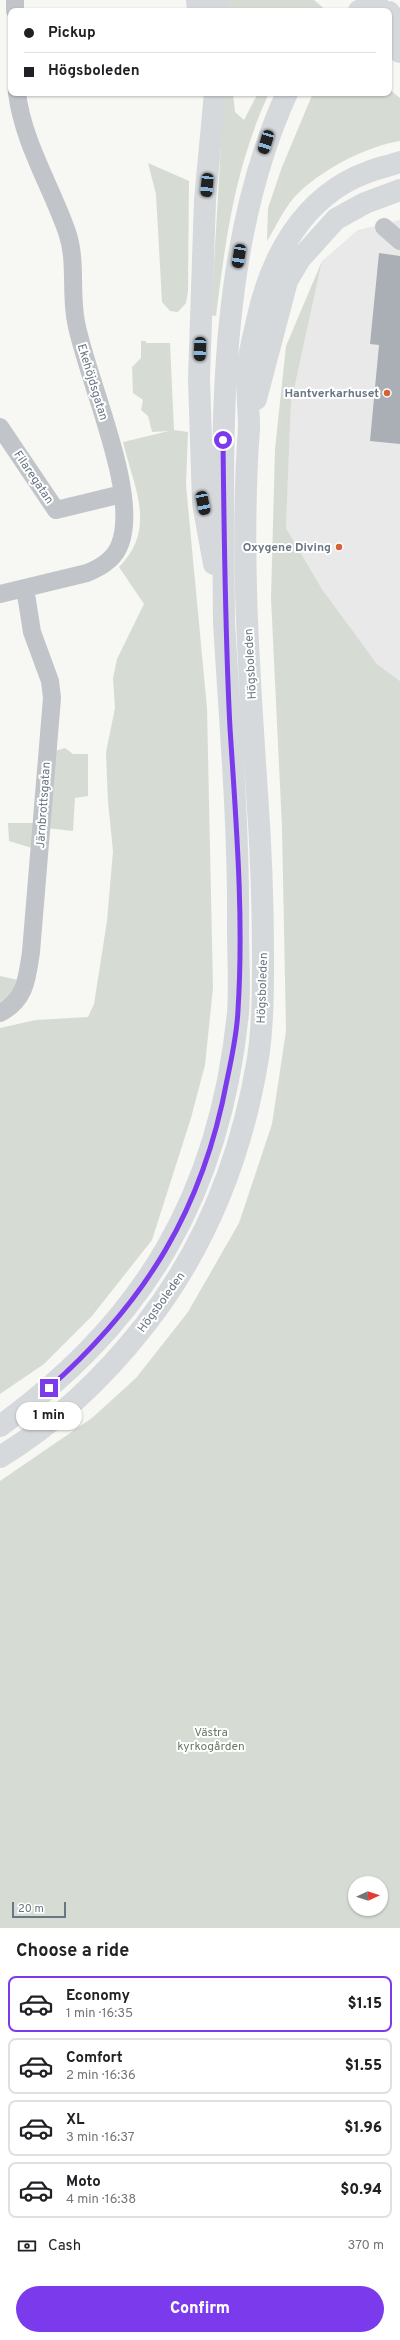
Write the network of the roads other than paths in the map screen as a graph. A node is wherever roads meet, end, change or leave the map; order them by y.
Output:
1 (349, 0) edge
2 (378, 0) edge
3 (356, 8) edge
4 (364, 8) edge
5 (385, 8) edge
6 (392, 17) edge
7 (400, 26) edge
8 (392, 45) edge
9 (400, 52) edge
10 (18, 96) edge
11 (202, 96) edge
12 (215, 96) edge
13 (286, 96) edge
14 (400, 162) edge
15 (400, 190) edge
16 (205, 200) junction
17 (384, 227) dead end
18 (400, 241) edge
19 (0, 427) edge
20 (249, 428) junction
21 (122, 494) junction
22 (25, 588) junction
23 (0, 594) edge
24 (224, 622) junction
25 (0, 1013) edge
26 (0, 1426) edge
27 (0, 1457) edge

1 - 3 main road
2 - 4 main road
2 - 5 main road
6 - 7 main road
8 - 9 main road
10 - 21 street, Ekehöjdsgatan
11 - 16 main road
12 - 16 main road
13 - 24 main road
14 - 20 main road
15 - 20 main road
16 - 24 main road
17 - 18 street
19 - 21 street, Filaregatan
20 - 27 main road, Högsboleden
21 - 22 street, Ekehöjdsgatan
22 - 23 street, Ekehöjdsgatan
22 - 25 street, Järnbrottsgatan
24 - 26 main road, Högsboleden

